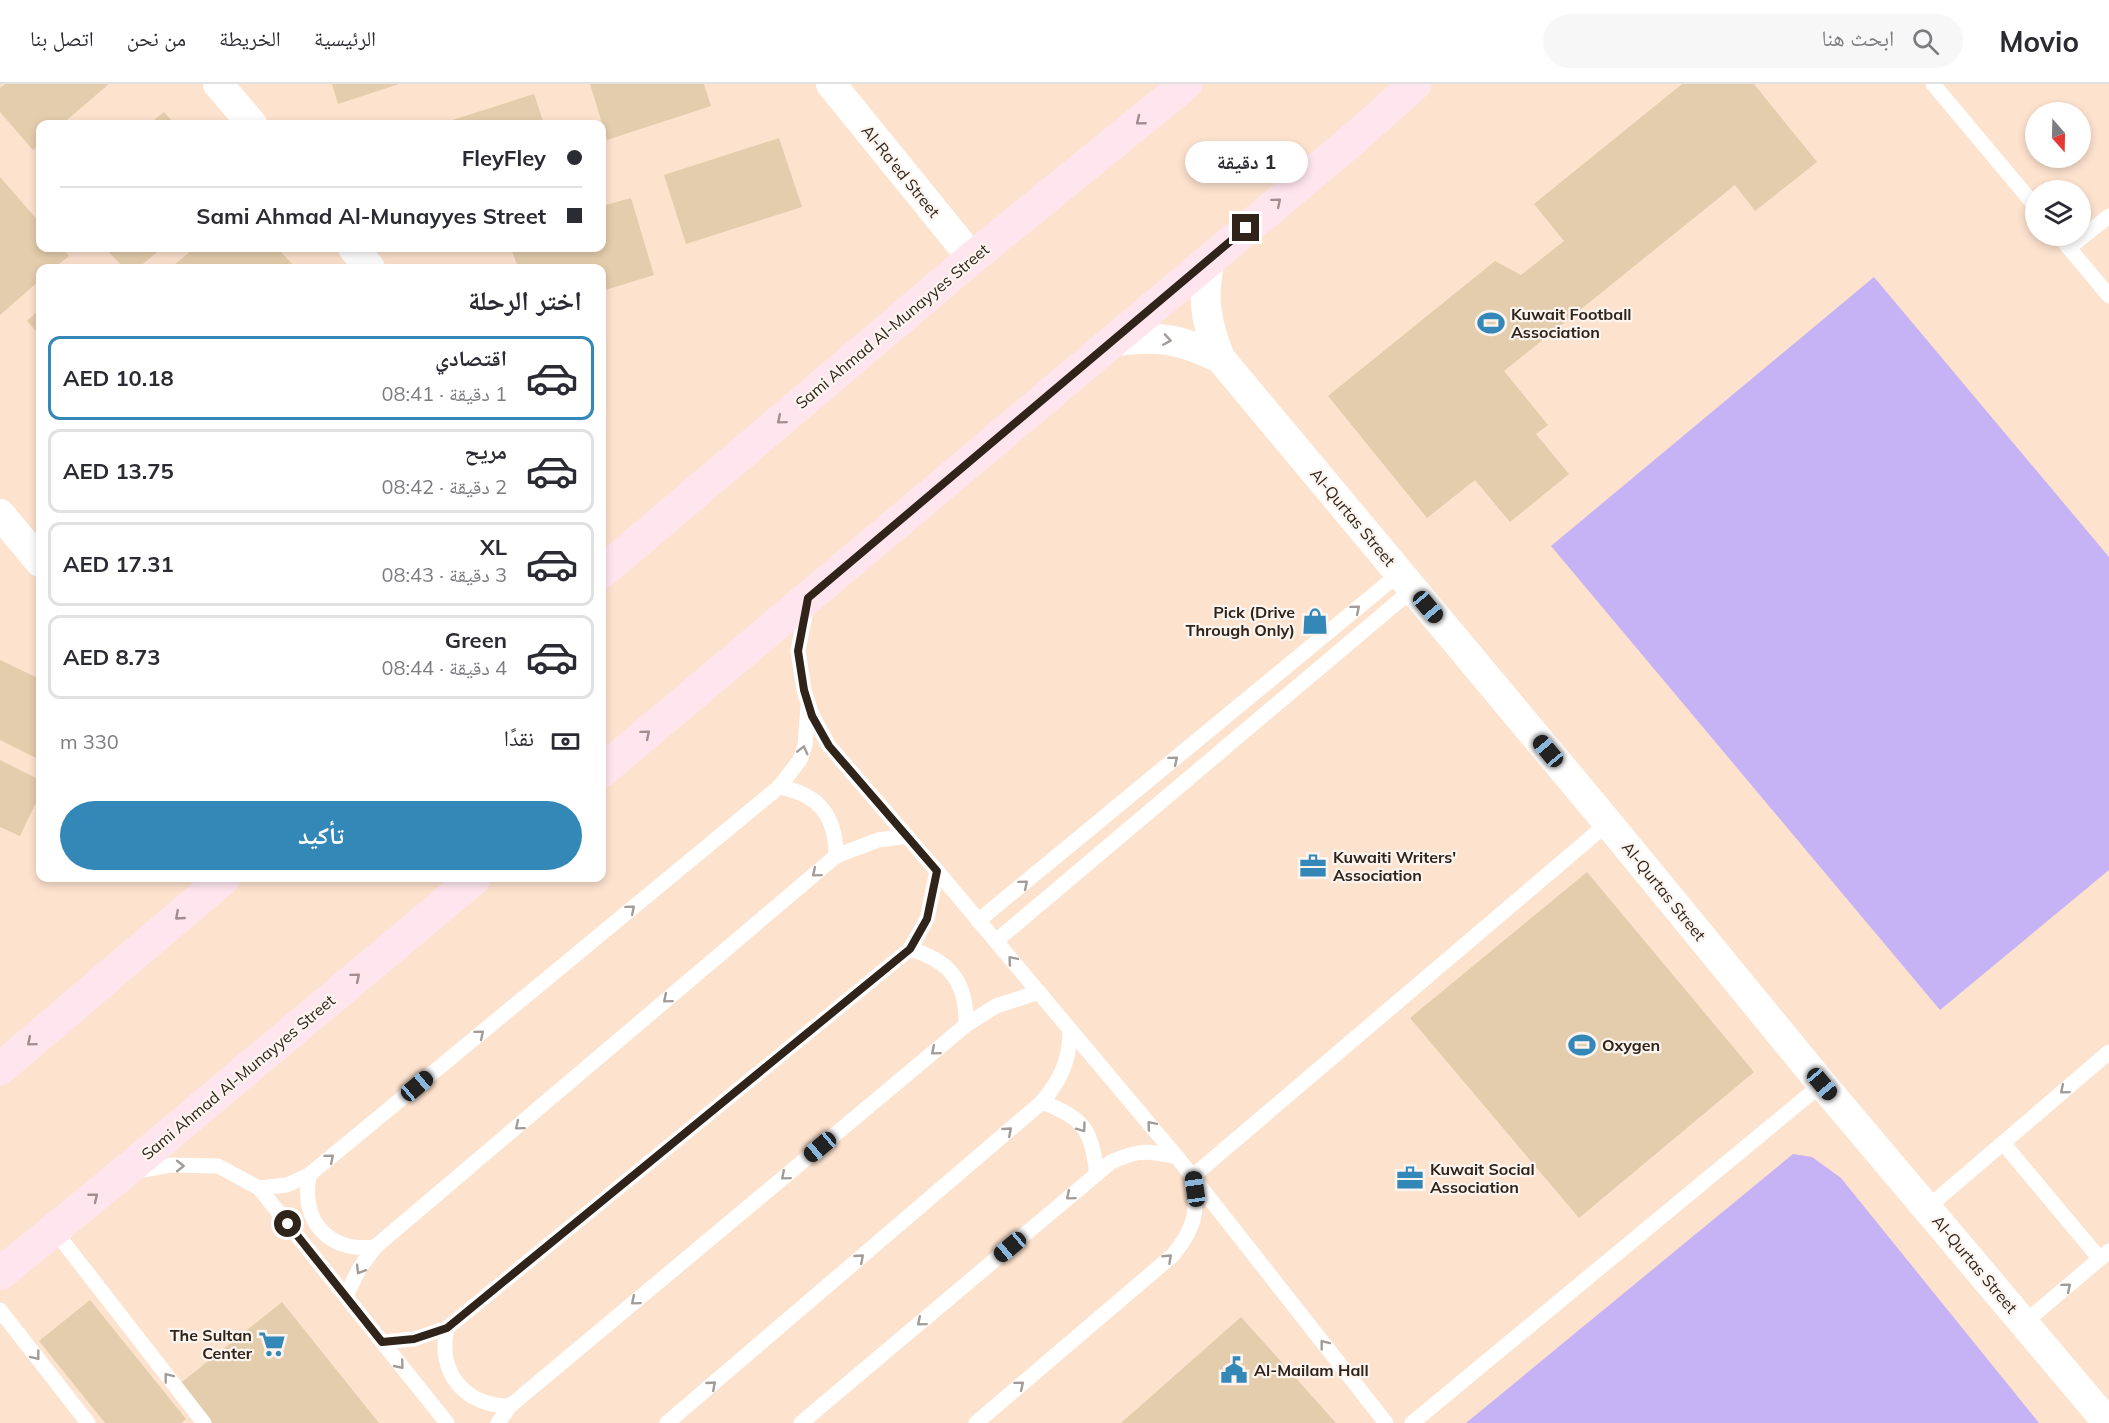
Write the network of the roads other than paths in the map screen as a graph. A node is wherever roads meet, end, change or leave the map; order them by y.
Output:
1 (218, 84) edge
2 (831, 84) edge
3 (1186, 84) edge
4 (1415, 84) edge
5 (1933, 84) edge
6 (249, 120) edge
7 (2025, 194) edge
8 (2109, 216) edge
9 (2069, 248) joint
10 (356, 252) edge
11 (972, 258) junction
12 (1210, 258) junction
13 (367, 264) edge
14 (2109, 296) edge
15 (1110, 342) junction
16 (1220, 358) junction
17 (0, 514) edge
18 (36, 557) edge
19 (606, 560) edge
20 (1406, 581) junction
21 (808, 598) junction
22 (808, 705) junction
23 (606, 768) edge
24 (779, 787) junction
25 (1608, 823) junction
26 (907, 836) junction
27 (836, 856) junction
28 (937, 871) junction
29 (219, 882) edge
30 (470, 882) edge
31 (978, 921) junction
32 (996, 941) junction
33 (910, 949) junction
34 (1039, 992) junction
35 (966, 1025) junction
36 (1070, 1030) junction
37 (2109, 1052) edge
38 (0, 1069) edge
39 (1822, 1084) junction
40 (1042, 1102) junction
41 (2003, 1143) junction
42 (1177, 1156) junction
43 (122, 1174) junction
44 (1097, 1174) junction
45 (309, 1175) junction
46 (1193, 1176) junction
47 (259, 1188) junction
48 (1927, 1208) junction
49 (54, 1230) junction
50 (375, 1247) junction
51 (2104, 1255) edge
52 (0, 1274) edge
53 (346, 1296) junction
54 (0, 1310) edge
55 (2024, 1323) junction
56 (447, 1328) junction
57 (382, 1342) junction
58 (510, 1406) junction
59 (88, 1423) edge
60 (204, 1423) edge
61 (447, 1423) edge
62 (498, 1423) edge
63 (667, 1423) edge
64 (801, 1423) edge
65 (976, 1423) edge
66 (1386, 1423) edge
67 (1412, 1423) edge
68 (2108, 1423) edge

1 - 6 street
2 - 11 street, Al-Ra'ed Street
3 -> 11 main road, Sami Ahmad Al-Munayyes Street
12 -> 4 main road
5 - 7 lane
8 - 9 lane
9 - 14 lane
10 - 13 street
11 -> 19 main road, Sami Ahmad Al-Munayyes Street
12 - 15 main road
12 - 16 street, Al-Qurtas Street
15 -> 16 street, Al-Qurtas Street
15 - 21 main road
16 - 20 street, Al-Qurtas Street
17 - 18 street
20 - 25 street, Al-Qurtas Street
31 -> 20 lane
20 - 32 lane
21 - 22 lane
23 -> 21 main road
24 -> 22 lane
22 - 26 lane
24 - 27 lane
45 -> 24 lane
25 - 39 street, Al-Qurtas Street
25 - 46 lane
26 - 27 lane
26 - 28 lane
27 -> 50 lane
28 - 31 lane
28 - 33 lane
29 -> 38 main road
43 -> 30 main road, Sami Ahmad Al-Munayyes Street
31 - 32 lane
34 -> 32 lane
33 - 35 lane
33 - 56 lane
34 - 35 lane
34 - 36 lane
35 -> 58 lane
36 - 40 lane
42 -> 36 lane
37 -> 41 lane
39 - 48 street, Al-Qurtas Street
39 - 67 lane
40 -> 44 lane
63 -> 40 lane
41 - 48 lane
41 - 51 lane
42 - 44 lane
42 - 46 lane
43 -> 47 lane
49 -> 43 main road, Sami Ahmad Al-Munayyes Street
44 -> 64 lane
45 - 47 lane
45 - 50 lane
65 -> 46 lane
66 -> 46 lane
47 - 53 lane
48 - 55 street, Al-Qurtas Street
49 - 52 main road, Sami Ahmad Al-Munayyes Street
60 -> 49 lane
50 -> 53 lane
55 -> 51 lane
53 - 57 lane
54 -> 59 lane
55 - 68 street, Al-Qurtas Street
56 - 57 lane
56 - 58 lane
57 -> 61 lane
58 - 62 lane

